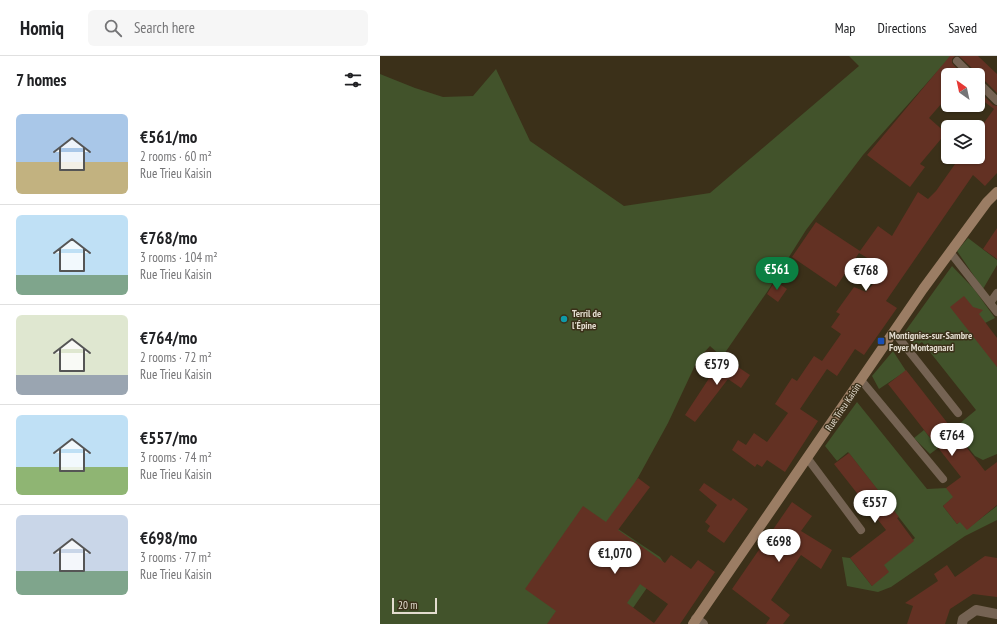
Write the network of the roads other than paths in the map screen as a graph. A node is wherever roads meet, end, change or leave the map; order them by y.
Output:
1 (957, 61) dead end
2 (964, 68) edge
3 (985, 89) edge
4 (997, 100) edge
5 (997, 192) edge
6 (950, 252) junction
7 (997, 293) edge
8 (990, 303) junction
9 (997, 312) edge
10 (894, 332) junction
11 (861, 380) junction
12 (958, 413) dead end
13 (808, 459) junction
14 (943, 479) dead end
15 (861, 530) dead end
16 (997, 614) edge
17 (697, 622) edge
18 (962, 624) edge

1 - 2 lane
3 - 4 lane
5 - 6 street, Rue Trieu Kaisin
6 - 8 lane
6 - 10 street, Rue Trieu Kaisin
7 - 8 lane
8 - 9 lane
10 - 11 street, Rue Trieu Kaisin
10 - 12 lane
11 - 13 street, Rue Trieu Kaisin
11 - 14 lane
13 - 15 lane
13 - 17 street, Rue Trieu Kaisin
16 - 18 street

